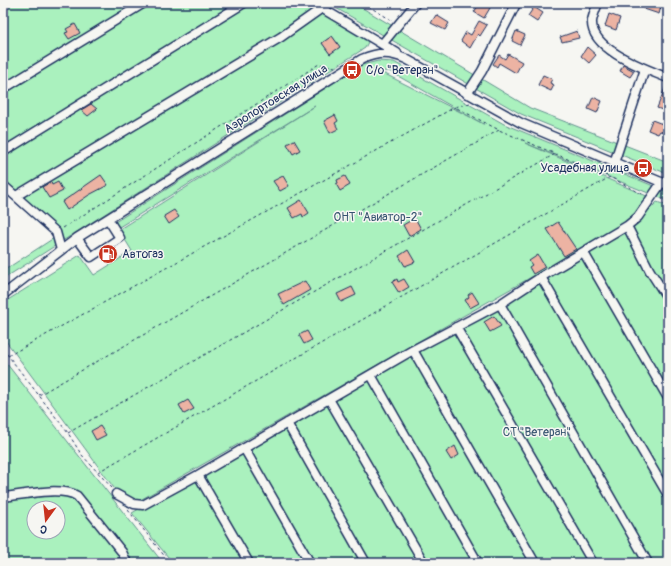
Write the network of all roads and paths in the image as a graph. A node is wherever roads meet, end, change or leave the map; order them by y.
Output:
1 (144, 3) edge
2 (244, 3) edge
3 (313, 3) edge
4 (363, 3) edge
5 (416, 3) edge
6 (598, 3) edge
7 (516, 4) dead end
8 (322, 8) junction
9 (399, 24) junction
10 (383, 43) junction
11 (406, 59) junction
12 (645, 69) junction
13 (345, 70) junction
14 (668, 78) edge
15 (3, 89) edge
16 (467, 94) junction
17 (479, 100) junction
18 (454, 107) junction
19 (499, 130) junction
20 (3, 152) edge
21 (556, 154) junction
22 (614, 163) junction
23 (610, 177) junction
24 (665, 183) edge
25 (3, 185) edge
26 (16, 196) junction
27 (650, 201) junction
28 (108, 219) junction
29 (627, 226) junction
30 (56, 232) junction
31 (77, 238) junction
32 (61, 250) junction
33 (584, 253) junction
34 (541, 277) junction
35 (3, 295) edge
36 (668, 299) edge
37 (500, 304) junction
38 (456, 327) junction
39 (3, 349) edge
40 (413, 350) junction
41 (8, 356) junction
42 (371, 376) junction
43 (39, 396) junction
44 (668, 398) edge
45 (329, 399) junction
46 (288, 423) junction
47 (68, 433) junction
48 (244, 448) junction
49 (98, 472) junction
50 (198, 475) junction
51 (116, 494) joint
52 (668, 495) edge
53 (3, 497) edge
54 (126, 506) dead end
55 (127, 563) edge
56 (170, 563) edge
57 (249, 563) edge
58 (310, 563) edge
59 (366, 563) edge
60 (424, 563) edge
61 (478, 563) edge
62 (534, 563) edge
63 (592, 563) edge
64 (648, 563) edge

1 - 15 street
2 - 20 street
3 - 8 street
4 - 9 path
5 - 9 street
6 - 12 street
7 - 16 street
8 - 10 street
8 - 26 street
9 - 10 street
10 - 11 street
11 - 13 street, Аэропортовская улица
11 - 16 street, Аэропортовская улица
12 - 14 street
12 - 22 street
13 - 28 street, Аэропортовская улица
13 - 30 path
16 - 17 street, Аэропортовская улица
17 - 18 path
17 - 22 street, Аэропортовская улица
18 - 19 path
18 - 41 path
19 - 21 path
19 - 43 path
21 - 23 path
21 - 47 path
22 - 24 street, Аэропортовская улица
23 - 27 path
23 - 49 path
24 - 27 street
25 - 26 street
26 - 30 street
27 - 29 street
28 - 31 street, Аэропортовская улица
28 - 31 street
29 - 33 street
29 - 36 street
30 - 32 street
31 - 32 street, Аэропортовская улица
32 - 35 street, Аэропортовская улица
33 - 34 street
33 - 44 street
34 - 37 street
34 - 52 street
37 - 38 street
37 - 64 street
38 - 40 street
38 - 63 street
39 - 41 path
40 - 42 street
40 - 62 street
41 - 43 path
42 - 45 street
42 - 61 street
43 - 47 path
45 - 46 street
45 - 60 street
46 - 48 street
46 - 59 street
47 - 49 path
48 - 50 street
48 - 58 street
49 - 51 path
50 - 51 street
50 - 57 street
53 - 55 street
54 - 56 path

